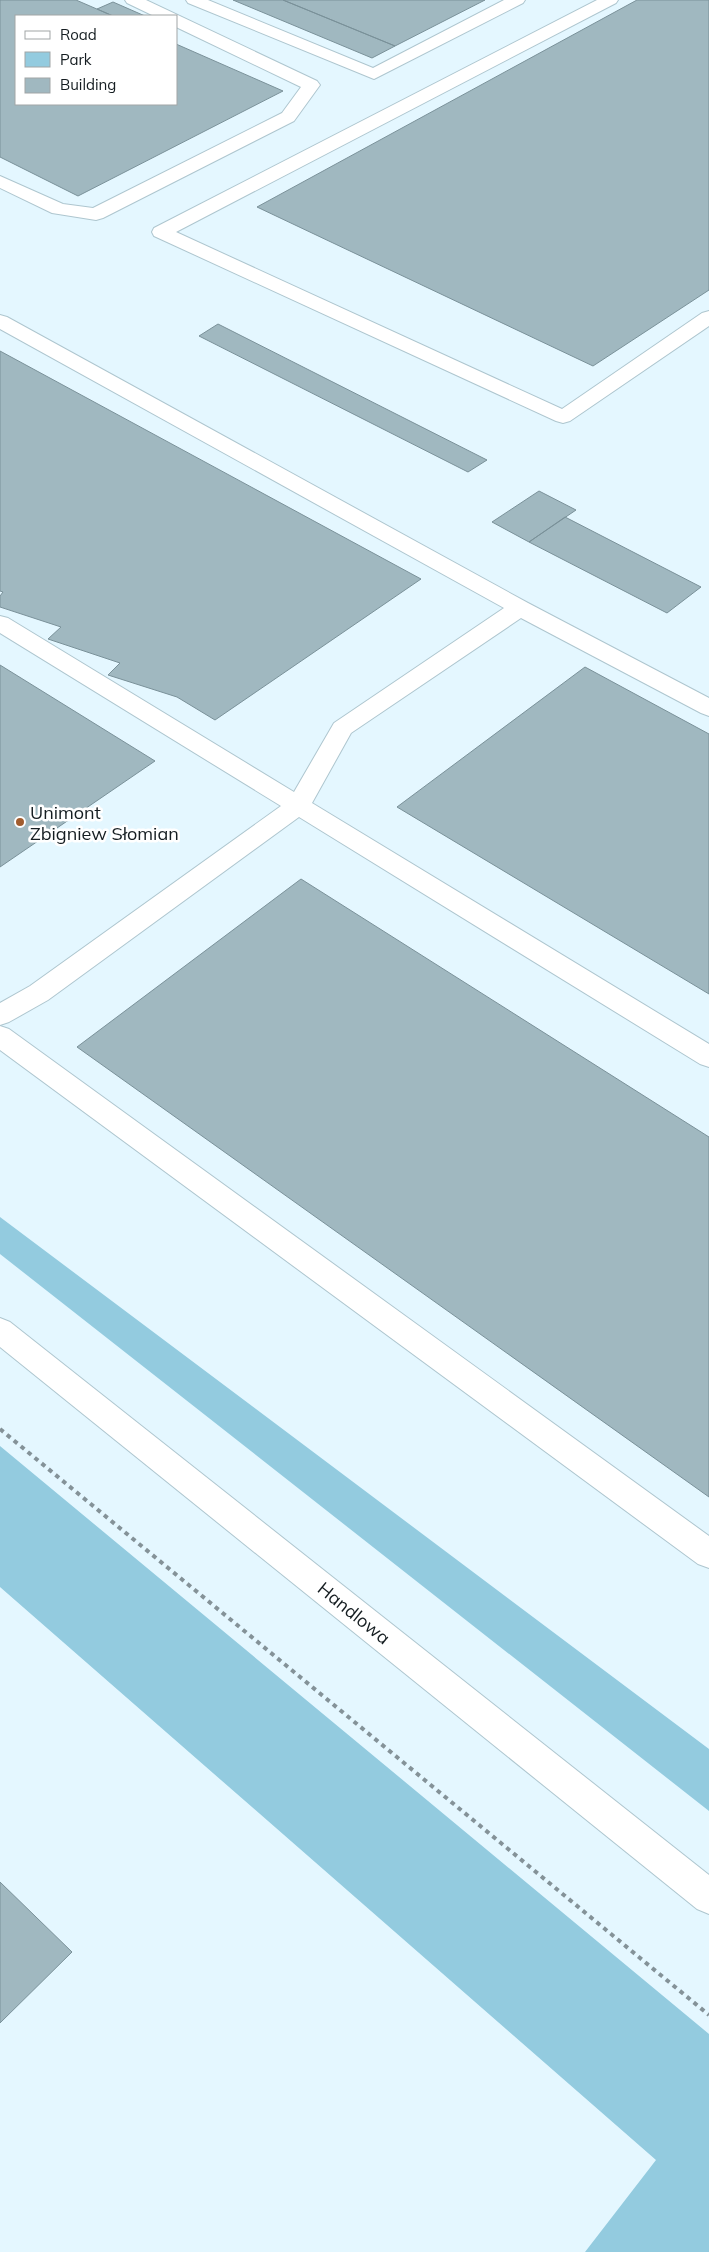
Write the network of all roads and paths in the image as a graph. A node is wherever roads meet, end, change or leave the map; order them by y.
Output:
1 (133, 0) edge
2 (194, 0) edge
3 (517, 0) edge
4 (610, 0) edge
5 (165, 15) edge
6 (178, 21) edge
7 (0, 181) edge
8 (709, 317) edge
9 (0, 321) edge
10 (520, 608) junction
11 (0, 623) edge
12 (709, 708) edge
13 (298, 806) junction
14 (0, 1015) edge
15 (0, 1036) edge
16 (709, 1057) edge
17 (0, 1330) edge
18 (0, 1429) edge
19 (709, 1554) edge
20 (709, 1897) edge
21 (709, 2015) edge

1 - 5 street
2 - 3 street
4 - 8 street
6 - 7 street
9 - 10 street
10 - 12 street
10 - 13 street
11 - 13 street
13 - 14 street
13 - 16 street
15 - 19 street
17 - 20 street, Handlowa
18 - 21 path

